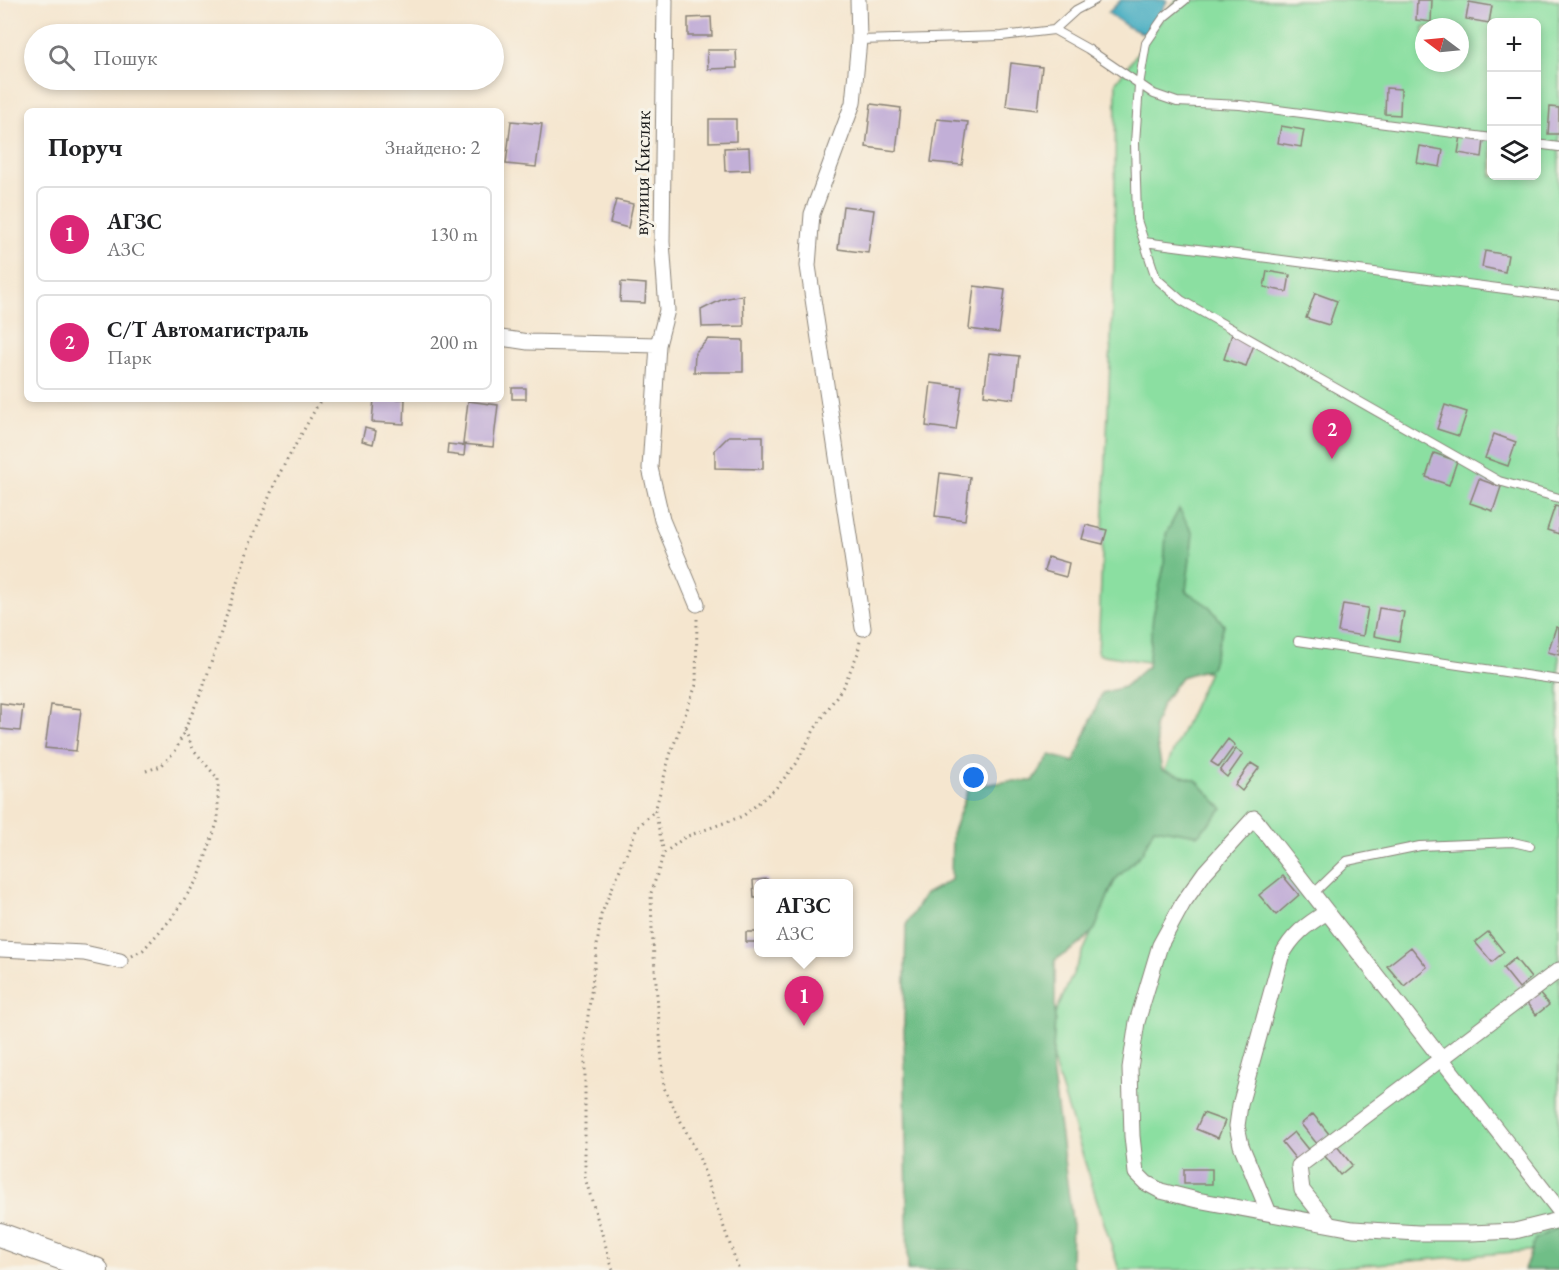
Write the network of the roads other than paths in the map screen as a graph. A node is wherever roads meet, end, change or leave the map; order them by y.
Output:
1 (665, 0) edge
2 (858, 0) edge
3 (1095, 0) edge
4 (1185, 0) edge
5 (1054, 30) junction
6 (859, 40) junction
7 (1139, 85) junction
8 (1487, 137) edge
9 (1541, 145) edge
10 (1559, 147) edge
11 (1144, 242) junction
12 (1559, 296) edge
13 (504, 338) edge
14 (658, 345) junction
15 (1559, 498) edge
16 (697, 604) road end
17 (863, 628) road end
18 (1298, 641) dead end
19 (1559, 680) edge
20 (1530, 846) dead end
21 (1312, 894) junction
22 (1327, 912) junction
23 (0, 949) edge
24 (120, 961) road end
25 (1559, 970) edge
26 (1442, 1059) junction
27 (1559, 1210) edge
28 (1269, 1213) junction
29 (1559, 1220) edge
30 (1329, 1224) junction
31 (0, 1235) edge
32 (96, 1270) edge

1 - 14 street, вулиця Кисляк
2 - 6 street
3 - 5 lane
4 - 7 lane
5 - 6 lane
5 - 7 lane
6 - 17 street
7 - 8 lane
7 - 11 lane
9 - 10 lane
11 - 12 lane
11 - 15 lane
13 - 14 street
14 - 16 street, вулиця Кисляк
18 - 19 lane
20 - 21 lane
21 - 22 street
21 - 28 street
22 - 26 street
22 - 28 street
23 - 24 street
25 - 26 street
26 - 27 street
26 - 30 street
28 - 30 street
29 - 30 street
31 - 32 highway

